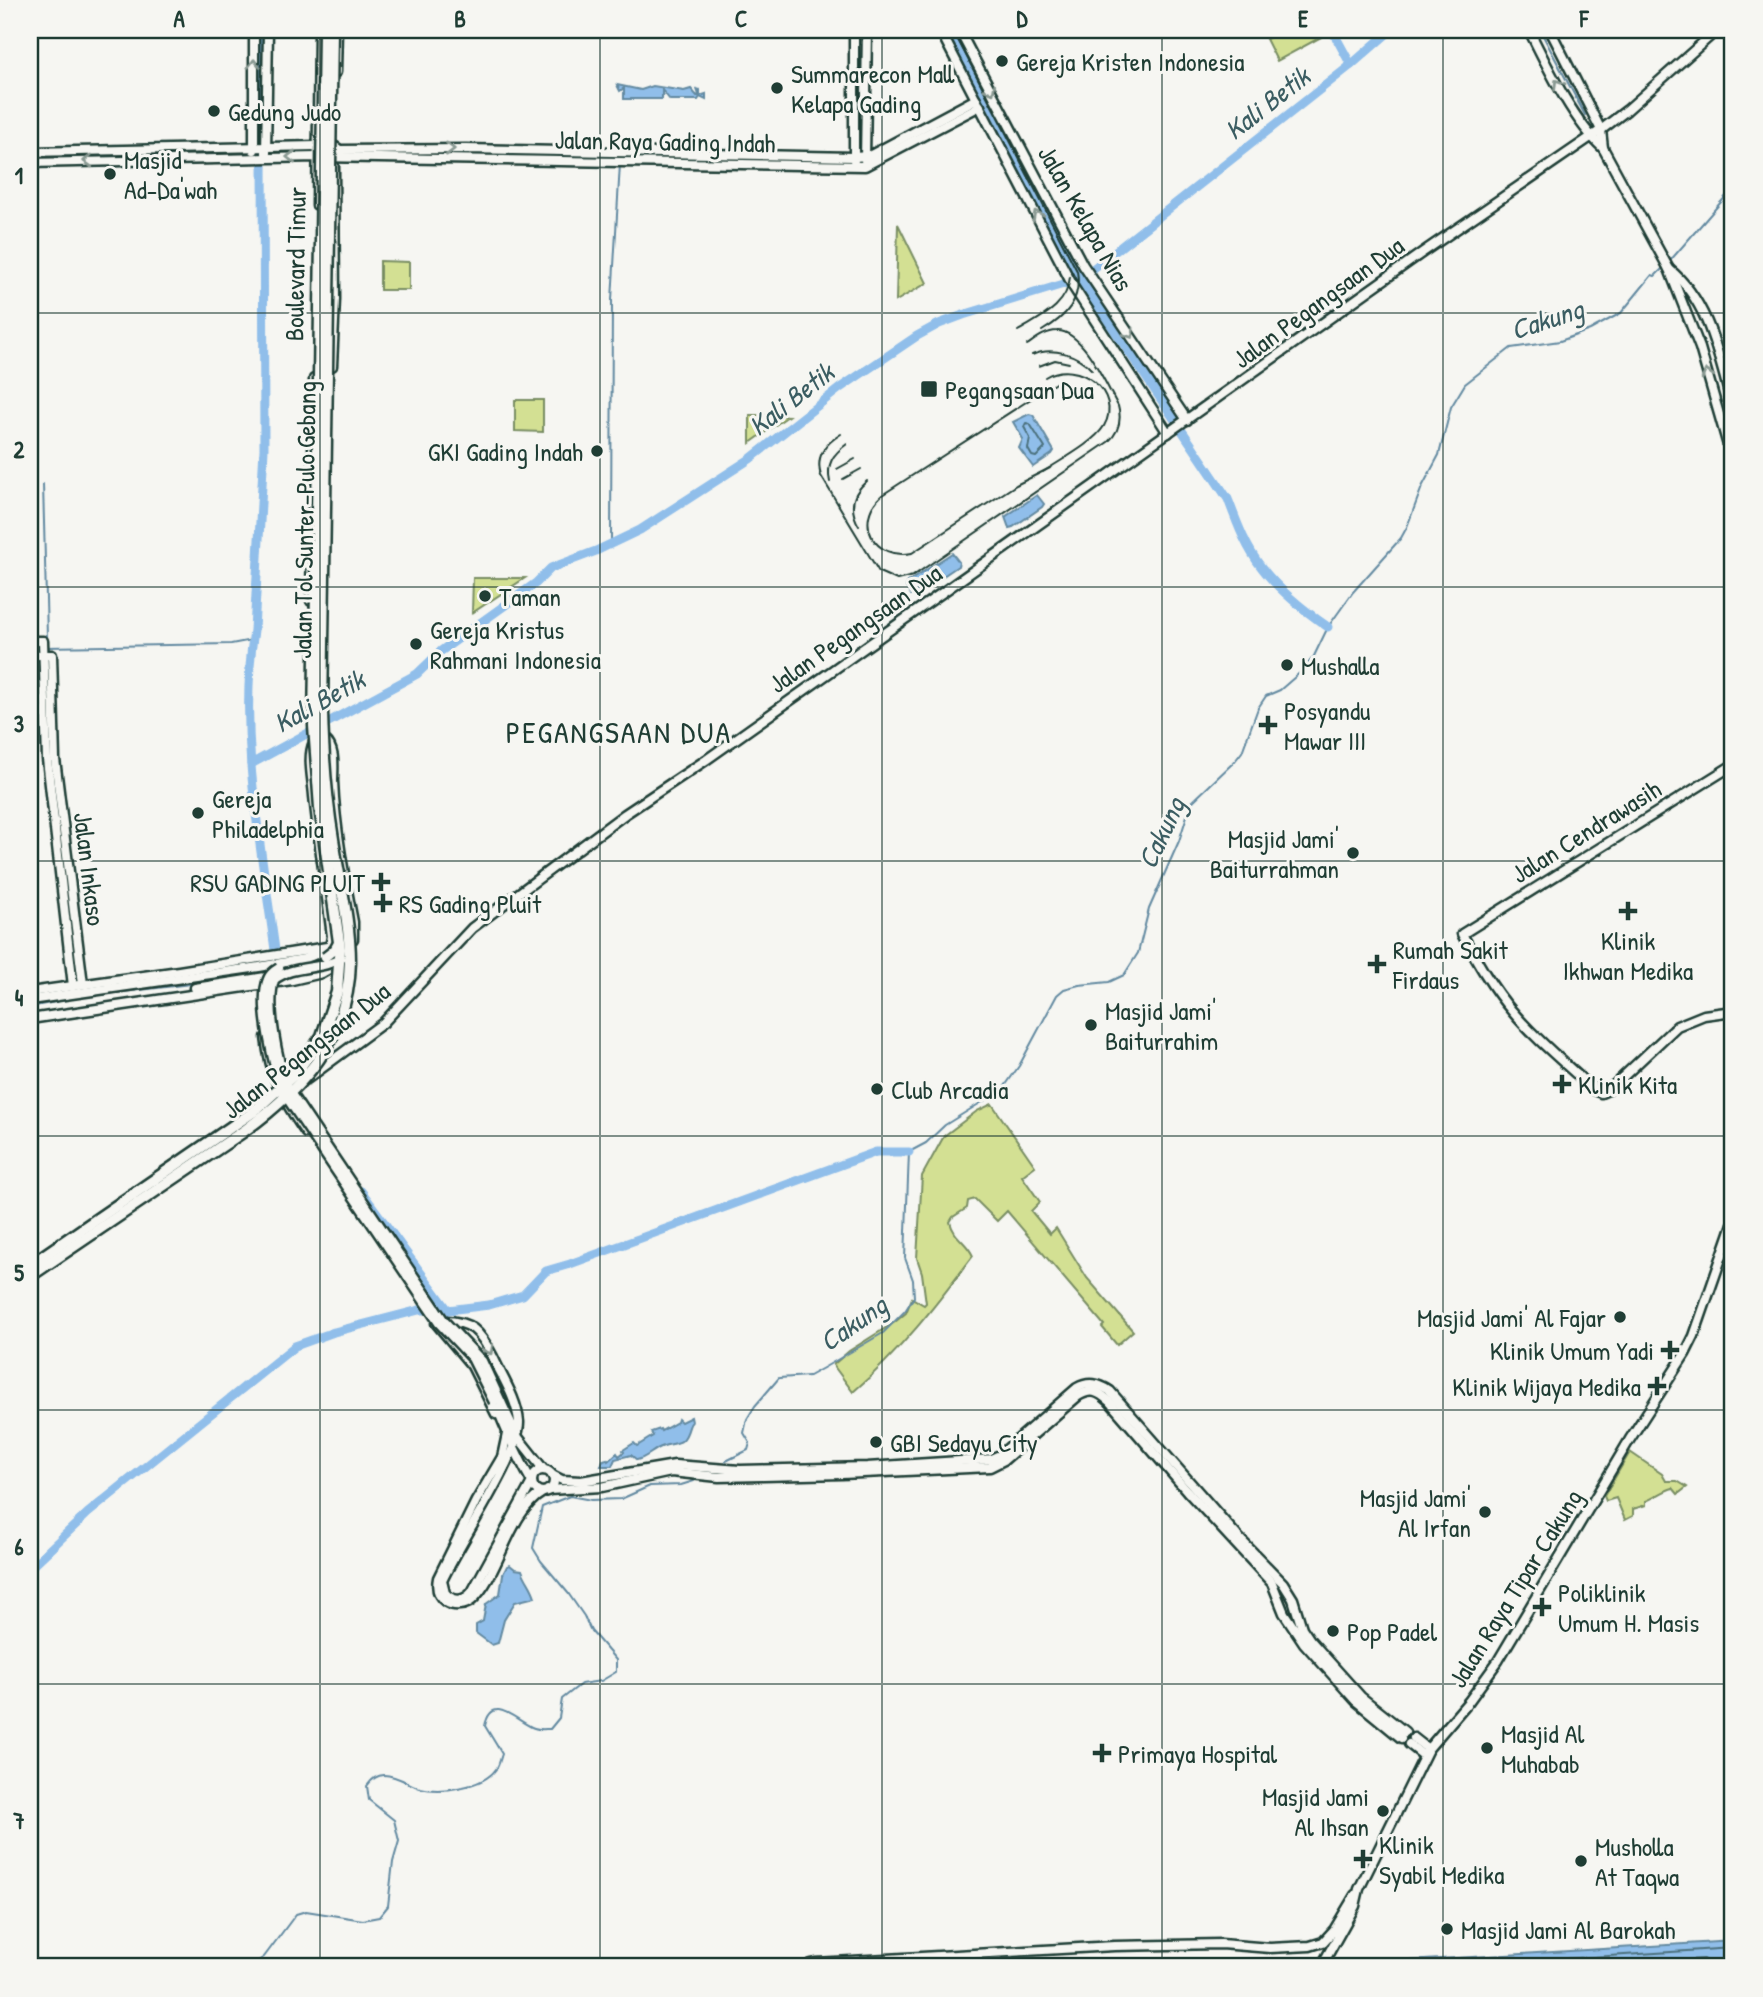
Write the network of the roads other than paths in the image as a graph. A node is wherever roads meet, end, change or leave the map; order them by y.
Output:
1 (254, 30) edge
2 (268, 30) edge
3 (321, 30) edge
4 (335, 30) edge
5 (854, 30) edge
6 (867, 30) edge
7 (940, 30) edge
8 (959, 30) edge
9 (1529, 30) edge
10 (1550, 30) edge
11 (1717, 30) edge
12 (853, 71) junction
13 (866, 71) junction
14 (978, 102) junction
15 (1594, 116) junction
16 (1585, 127) junction
17 (1604, 127) junction
18 (1591, 137) junction
19 (316, 146) junction
20 (334, 146) junction
21 (1603, 148) junction
22 (30, 152) edge
23 (260, 152) junction
24 (317, 157) junction
25 (334, 157) junction
26 (855, 162) junction
27 (865, 162) junction
28 (30, 163) edge
29 (1669, 268) junction
30 (1733, 408) edge
31 (1186, 421) junction
32 (1170, 433) junction
33 (1733, 463) edge
34 (30, 641) edge
35 (30, 655) edge
36 (47, 655) junction
37 (314, 694) junction
38 (327, 697) junction
39 (321, 740) junction
40 (1733, 765) edge
41 (349, 897) junction
42 (327, 901) junction
43 (330, 948) junction
44 (342, 961) junction
45 (329, 968) junction
46 (189, 983) junction
47 (260, 983) junction
48 (79, 987) junction
49 (30, 992) edge
50 (30, 1000) edge
51 (1733, 1011) edge
52 (30, 1017) edge
53 (282, 1098) junction
54 (1733, 1224) edge
55 (30, 1265) edge
56 (30, 1277) edge
57 (432, 1318) junction
58 (471, 1326) junction
59 (451, 1342) junction
60 (498, 1404) junction
61 (1057, 1408) junction
62 (504, 1425) junction
63 (516, 1441) junction
64 (548, 1472) junction
65 (715, 1473) junction
66 (532, 1482) junction
67 (546, 1491) junction
68 (479, 1504) junction
69 (1383, 1719) junction
70 (1403, 1735) dead end
71 (1412, 1741) dead end
72 (1426, 1753) junction
73 (1359, 1889) junction
74 (811, 1967) edge
75 (1321, 1967) edge

23 -> 1 street
2 - 23 street
3 - 19 street, Boulevard Timur
3 - 55 highway, Jalan Tol Sunter–Pulo Gebang, bridge
4 - 20 street, Boulevard Timur
4 - 56 highway, Jalan Tol Sunter–Pulo Gebang, bridge
5 - 12 street
6 - 13 street
7 - 14 street, Jalan Kelapa Nias
8 -> 31 street, Jalan Kelapa Nias
16 -> 9 street
10 - 15 street
11 - 17 street, Jalan Pegangsaan Dua
12 - 13 street
12 - 26 street
13 - 27 street
14 - 27 street, Jalan Raya Gading Indah
32 -> 14 street, Jalan Kelapa Nias
15 - 16 street
15 - 17 street
16 - 18 street
17 - 18 street, Jalan Pegangsaan Dua
17 - 21 street
18 - 21 street
18 - 31 street, Jalan Pegangsaan Dua
19 - 20 street, Jalan Raya Gading Indah
19 - 23 street, Jalan Raya Gading Indah
19 - 24 street, Boulevard Timur
20 - 25 street, Boulevard Timur
20 -> 26 street, Jalan Raya Gading Indah
21 - 29 street
22 - 23 street
24 -> 23 street, Jalan Raya Gading Indah
23 -> 28 street
24 - 25 street, Jalan Raya Gading Indah
24 - 37 street, Boulevard Timur
25 - 26 street, Jalan Raya Gading Indah
25 - 38 street, Boulevard Timur
26 - 27 street, Jalan Raya Gading Indah
29 - 30 street
33 -> 29 street
31 - 32 street, Jalan Pegangsaan Dua
32 - 53 street, Jalan Pegangsaan Dua
34 - 36 street, Jalan Inkaso
35 - 36 street
36 - 48 street, Jalan Inkaso
37 - 38 street
37 - 39 street, Boulevard Timur, bridge
38 - 39 street, Boulevard Timur
39 - 41 street
39 - 42 street
39 - 60 street, Boulevard Timur, bridge
39 - 60 street, bridge
40 - 51 street, Jalan Cendrawasih
41 - 42 street
41 - 44 street
42 - 43 street
43 - 44 street
43 - 46 street
44 - 45 street
45 - 47 street, bridge
45 - 47 street, bridge
46 - 47 street
46 - 48 street
46 - 52 street
47 - 53 street
48 - 49 street
48 - 50 street
53 - 56 street, Jalan Pegangsaan Dua
53 - 57 street, bridge
54 - 72 street, Jalan Raya Tipar Cakung
57 - 58 street
57 - 59 street
58 - 59 street
58 -> 63 street
59 - 62 street
60 - 62 street
60 - 63 street
61 - 65 street
61 - 69 street
61 - 69 street
62 - 63 street
62 - 68 street
63 - 64 street
63 - 66 street
63 - 68 street
64 - 65 street
64 - 66 street
64 - 67 street
65 - 67 street
66 - 67 street
66 - 68 street
67 - 68 street
69 - 70 street
71 - 72 street
72 - 73 street, Jalan Raya Tipar Cakung
73 - 74 street
73 - 75 street, Jalan Raya Tipar Cakung

